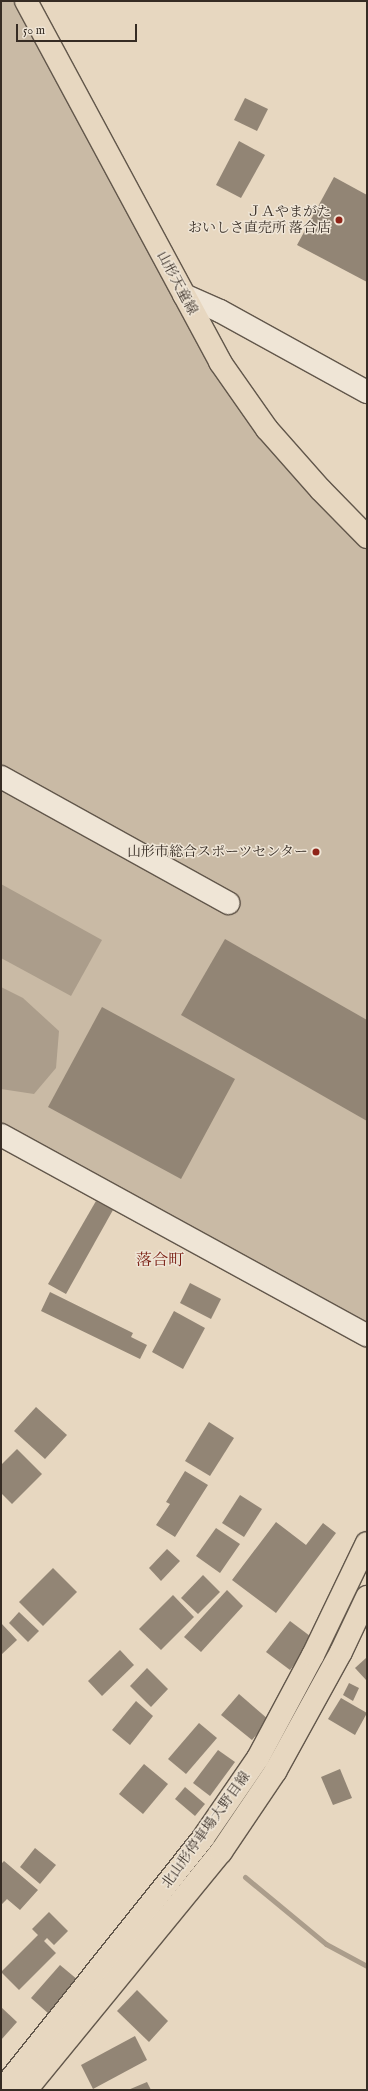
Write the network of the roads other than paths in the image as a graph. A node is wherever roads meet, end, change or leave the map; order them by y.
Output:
1 (26, 1) edge
2 (184, 295) junction
3 (367, 392) edge
4 (367, 537) edge
5 (1, 777) edge
6 (228, 903) dead end
7 (1, 1135) edge
8 (367, 1335) edge
9 (367, 1543) edge
10 (367, 1597) edge
11 (2, 2090) edge
12 (26, 2090) edge

1 - 2 main road, 山形天童線
2 - 3 street
2 - 4 main road, 山形天童線
5 - 6 street
7 - 8 street
9 - 11 main road, 北山形停車場大野目線
10 - 12 main road, 北山形停車場大野目線

